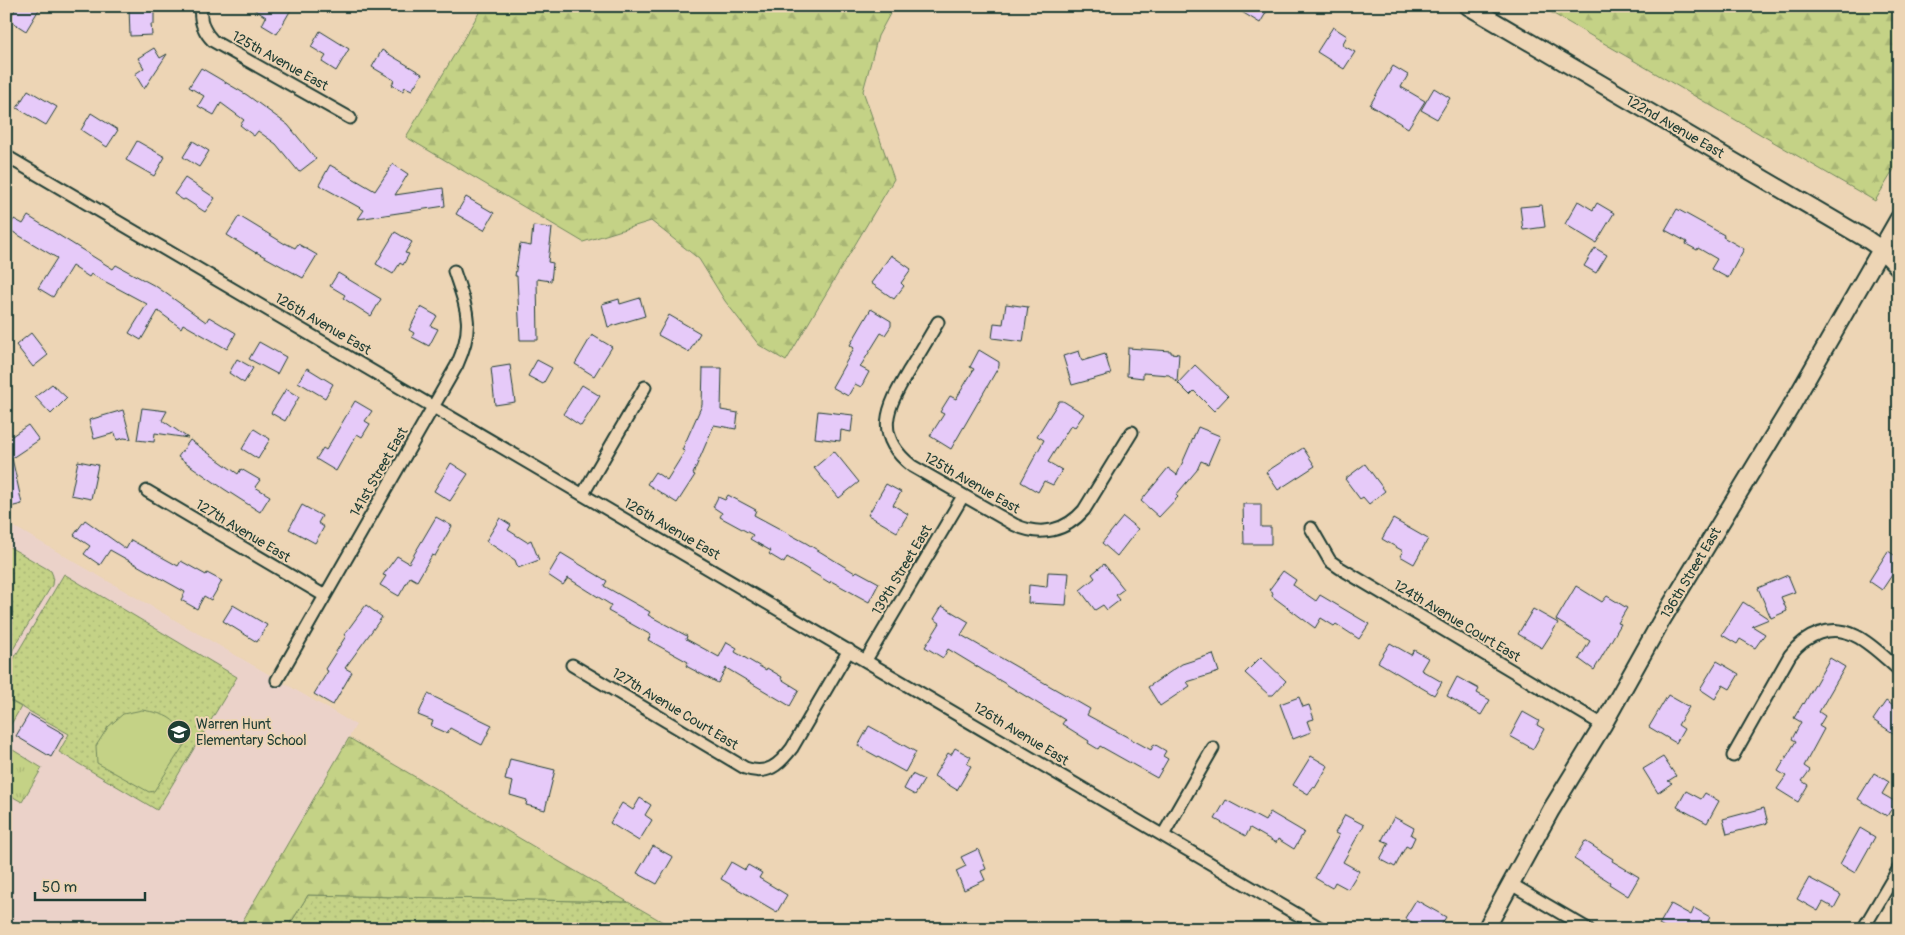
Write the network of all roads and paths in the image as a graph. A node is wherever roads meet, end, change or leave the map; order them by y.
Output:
1 (201, 6) edge
2 (1468, 6) edge
3 (350, 118) dead end
4 (6, 156) edge
5 (1899, 218) edge
6 (1881, 249) junction
7 (1899, 268) edge
8 (454, 271) dead end
9 (938, 322) dead end
10 (645, 387) dead end
11 (434, 406) junction
12 (1132, 432) dead end
13 (147, 491) dead end
14 (583, 494) junction
15 (963, 496) junction
16 (1311, 528) dead end
17 (325, 596) junction
18 (849, 650) junction
19 (866, 660) junction
20 (572, 665) dead end
21 (1899, 670) edge
22 (278, 680) dead end
23 (1603, 725) junction
24 (1213, 748) dead end
25 (1732, 756) dead end
26 (1163, 835) junction
27 (1899, 868) edge
28 (1511, 884) junction
29 (1322, 929) edge
30 (1486, 929) edge
31 (1588, 929) edge
32 (1863, 929) edge

1 - 3 street, 125th Avenue East
2 - 6 street, 122nd Avenue East
4 - 11 street, 126th Avenue East
5 - 6 street, 136th Street East
6 - 7 street, 122nd Avenue East
6 - 23 street, 136th Street East
8 - 11 street, 141st Street East
9 - 15 street, 125th Avenue East
10 - 14 street
11 - 14 street, 126th Avenue East
11 - 17 street, 141st Street East
12 - 15 street, 125th Avenue East
13 - 17 street, 127th Avenue East
14 - 18 street, 126th Avenue East
15 - 19 street, 139th Street East
16 - 23 street, 124th Avenue Court East
17 - 22 street, 141st Street East
18 - 19 street, 126th Avenue East
18 - 20 street, 127th Avenue Court East
19 - 26 street, 126th Avenue East
21 - 25 street
23 - 28 street, 136th Street East
24 - 26 street
26 - 29 street, 126th Avenue East
27 - 32 street
28 - 30 street, 136th Street East
28 - 31 street

